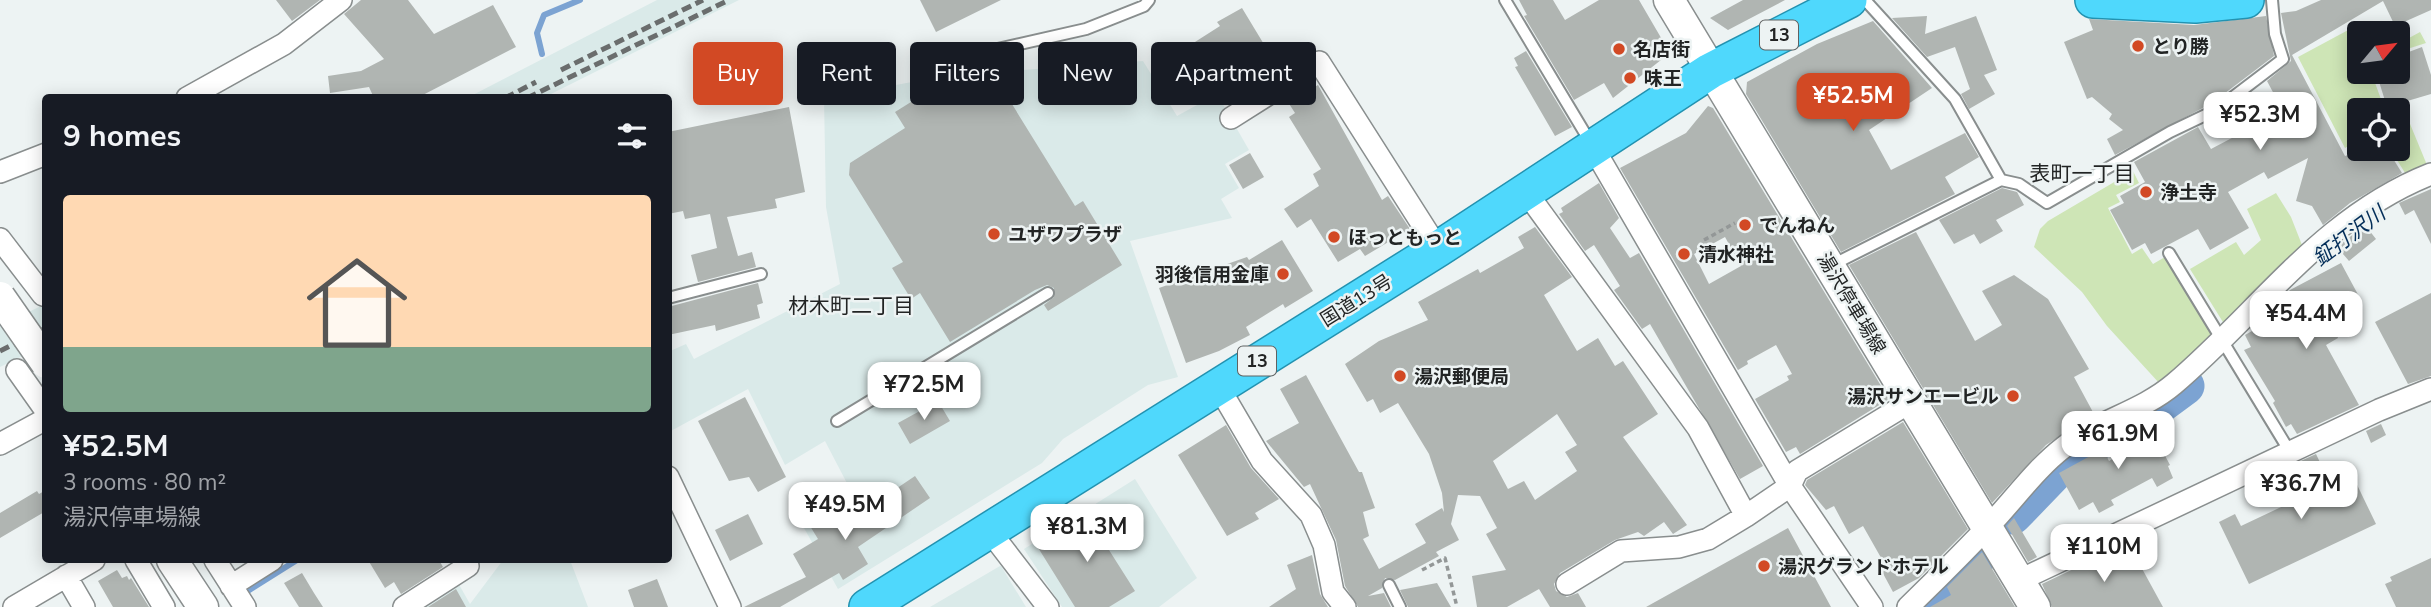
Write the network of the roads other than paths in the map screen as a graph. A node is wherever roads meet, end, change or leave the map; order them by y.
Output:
1 (341, 0) edge
2 (1149, 0) edge
3 (1505, 0) edge
4 (1669, 0) edge
5 (1849, 0) edge
6 (1865, 0) edge
7 (2093, 0) edge
8 (2246, 0) edge
9 (2272, 0) edge
10 (2195, 2) edge
11 (1024, 43) edge
12 (1710, 71) junction
13 (194, 94) edge
14 (1231, 118) dead end
15 (1594, 149) junction
16 (42, 156) edge
17 (0, 172) edge
18 (2431, 174) edge
19 (2001, 180) junction
20 (1526, 192) junction
21 (0, 239) edge
22 (1438, 249) junction
23 (2169, 253) dead end
24 (1830, 266) junction
25 (761, 274) dead end
26 (1048, 293) dead end
27 (42, 294) edge
28 (0, 297) edge
29 (672, 297) edge
30 (2224, 340) junction
31 (32, 367) edge
32 (1218, 386) junction
33 (2431, 389) edge
34 (42, 398) edge
35 (1912, 401) junction
36 (42, 421) edge
37 (837, 421) dead end
38 (0, 443) edge
39 (2290, 452) junction
40 (672, 485) edge
41 (1790, 486) junction
42 (1746, 516) junction
43 (1989, 526) junction
44 (988, 529) junction
45 (89, 563) edge
46 (138, 563) edge
47 (174, 563) edge
48 (217, 563) edge
49 (267, 563) edge
50 (468, 566) dead end
51 (66, 576) junction
52 (2020, 580) junction
53 (1567, 584) dead end
54 (1389, 585) dead end
55 (231, 586) junction
56 (14, 607) edge
57 (85, 607) edge
58 (163, 607) edge
59 (203, 607) edge
60 (245, 607) edge
61 (404, 607) edge
62 (730, 607) edge
63 (867, 607) edge
64 (1048, 607) edge
65 (1345, 607) edge
66 (1400, 607) edge
67 (1872, 607) edge
68 (1908, 607) edge
69 (2035, 607) edge

1 - 13 street
2 - 11 lane
3 - 15 lane
4 - 12 main road, 湯沢停車場線
5 - 12 highway, 国道13号 / 13
6 - 19 lane
7 - 10 highway
8 - 10 highway
9 - 19 lane
12 - 15 highway, 国道13号 / 13
12 - 24 main road, 湯沢停車場線
14 - 22 street
15 - 20 highway, 国道13号 / 13
15 - 41 street
16 - 17 street
18 - 30 street
19 - 24 lane
20 - 22 highway, 国道13号 / 13
20 - 42 street
21 - 27 street
22 - 32 highway, 国道13号 / 13
23 - 30 lane
24 - 35 main road, 湯沢停車場線
25 - 29 lane
26 - 37 lane
28 - 31 main road, bridge
30 - 39 lane
30 - 43 street
31 - 34 street
32 - 44 highway, 国道13号 / 13
32 - 65 street
33 - 39 street
35 - 41 street
35 - 43 main road, 湯沢停車場線
36 - 38 street
39 - 52 street
40 - 62 street
41 - 42 street
41 - 67 street
42 - 53 street
43 - 52 main road, 湯沢停車場線
43 - 68 street
44 - 63 highway, 国道13号 / 13
44 - 64 street
45 - 51 street
46 - 58 street
47 - 59 main road
48 - 55 street
49 - 55 street
50 - 61 street
51 - 56 street
51 - 57 street
52 - 69 main road, 湯沢停車場線
54 - 66 lane
55 - 60 street

